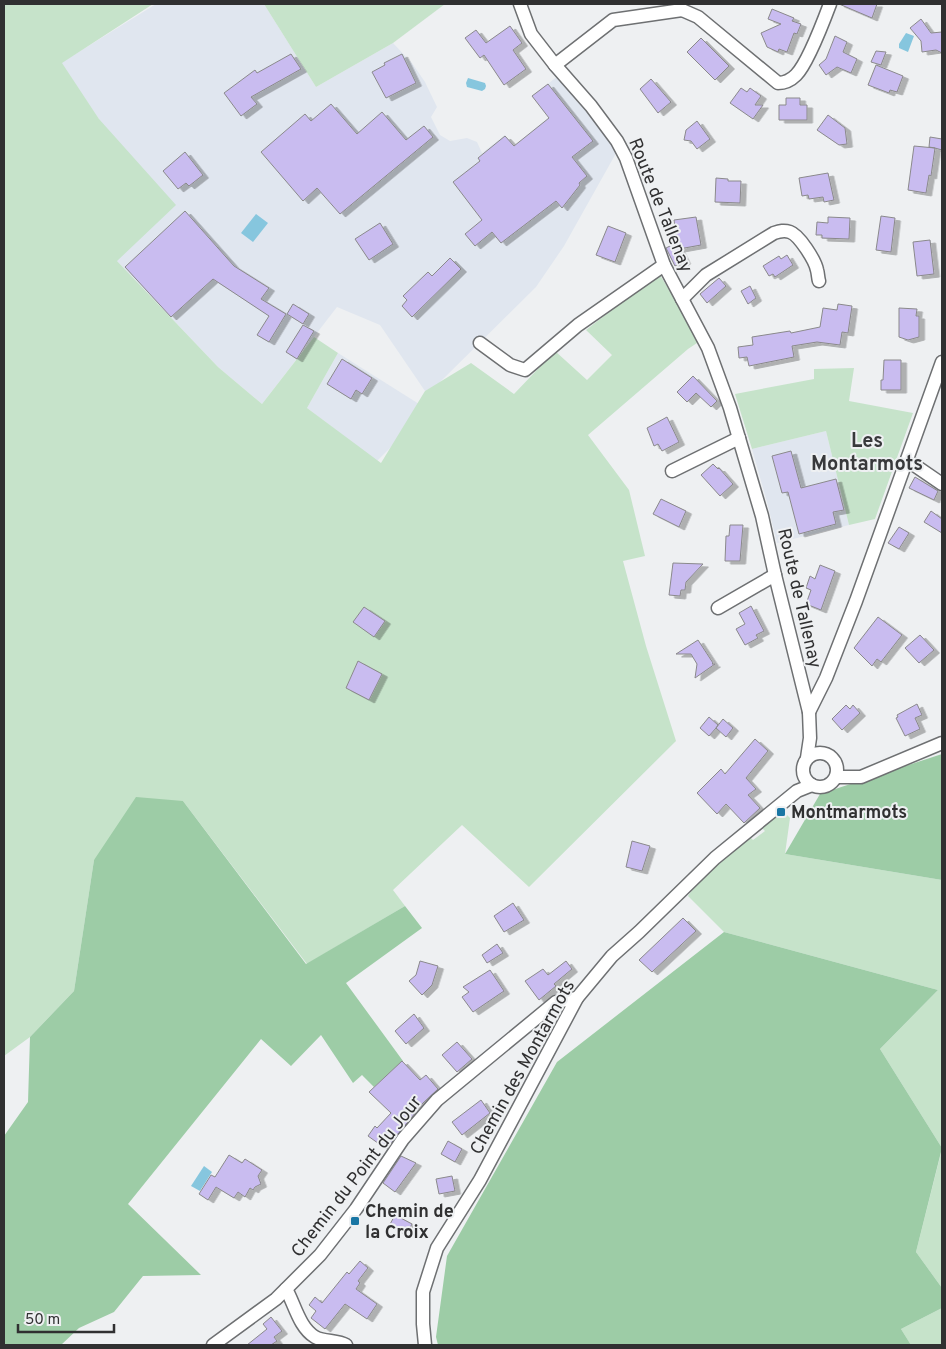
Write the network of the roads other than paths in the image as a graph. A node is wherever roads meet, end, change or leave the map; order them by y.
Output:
1 (520, 4) edge
2 (830, 4) edge
3 (682, 7) edge
4 (555, 65) junction
5 (664, 265) junction
6 (818, 281) dead end
7 (682, 300) junction
8 (480, 343) dead end
9 (942, 362) edge
10 (739, 438) junction
11 (907, 460) junction
12 (672, 471) dead end
13 (942, 484) edge
14 (775, 575) junction
15 (718, 608) dead end
16 (809, 712) junction
17 (810, 738) junction
18 (942, 743) edge
19 (819, 753) junction
20 (807, 758) junction
21 (836, 777) junction
22 (808, 782) junction
23 (577, 998) junction
24 (286, 1289) junction
25 (311, 1341) edge
26 (213, 1345) edge
27 (346, 1345) edge
28 (426, 1345) edge

1 - 4 street, Route de Tallenay
2 - 3 street
3 - 4 street
4 - 5 street, Route de Tallenay
5 - 7 street, Route de Tallenay
5 - 8 street
6 - 7 street
7 - 10 street, Route de Tallenay
9 - 11 street
10 - 12 street
10 - 14 street, Route de Tallenay
11 - 13 street
11 - 16 street
14 - 15 street
14 - 16 street, Route de Tallenay
16 - 17 street, Route de Tallenay
17 - 19 street, Route de Tallenay
17 - 20 street, Route de Tallenay
18 - 21 street
19 - 20 street
19 - 21 street
20 - 22 street
21 - 22 street
22 - 23 street, Chemin des Montarmots
23 - 24 street, Chemin du Point du Jour
23 - 28 street, Chemin des Montarmots
24 - 25 street
24 - 26 street, Chemin du Point du Jour
25 - 27 street

